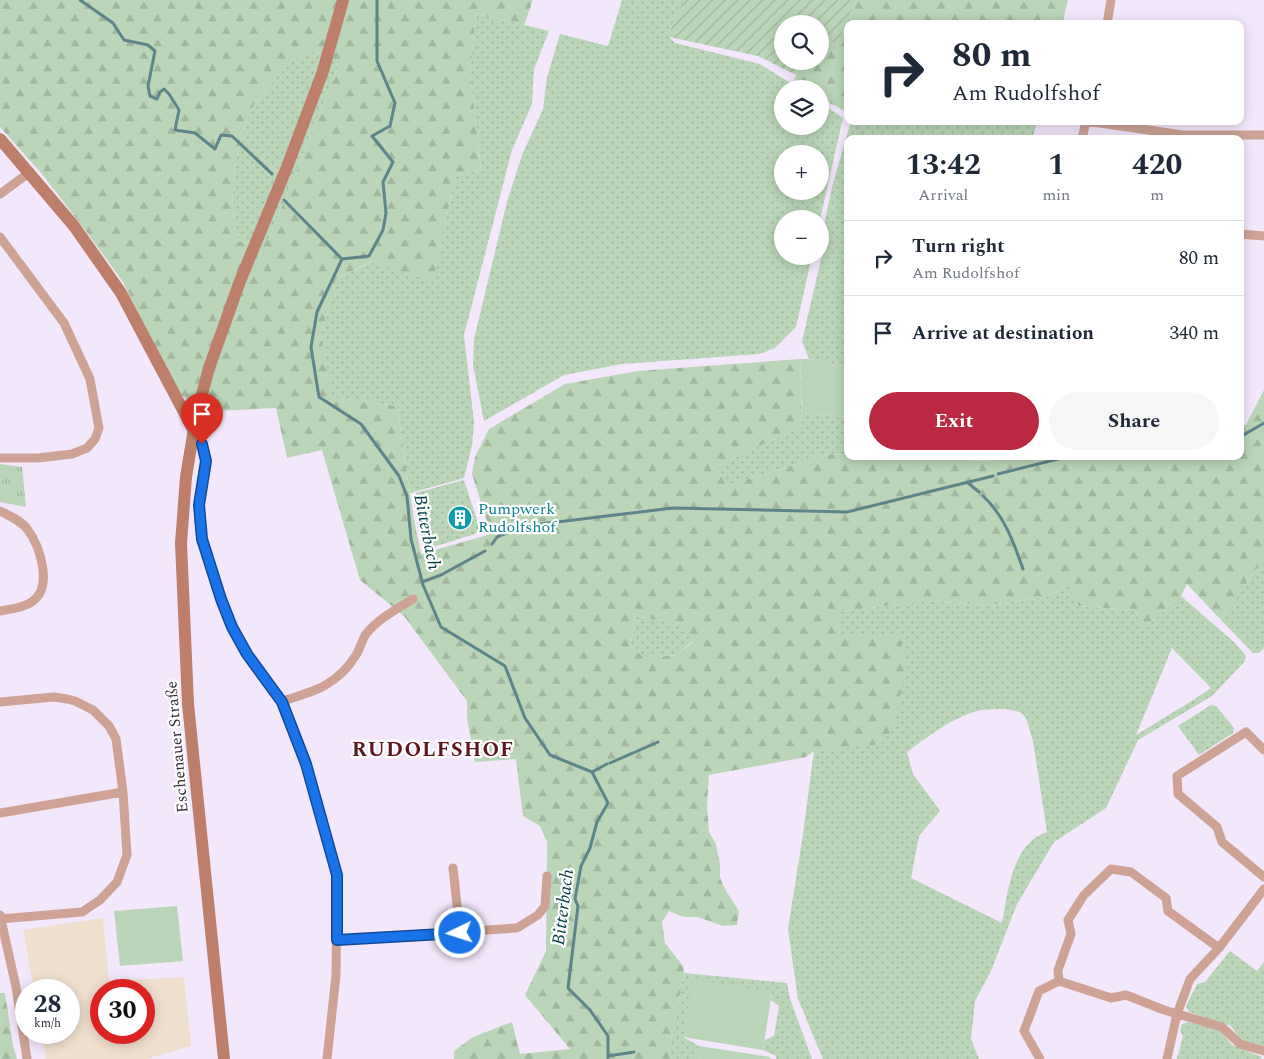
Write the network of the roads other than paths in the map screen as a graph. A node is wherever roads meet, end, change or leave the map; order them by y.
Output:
1 (343, 0) edge
2 (1111, 0) edge
3 (1108, 20) edge
4 (1114, 125) edge
5 (1183, 135) edge
6 (1183, 135) edge
7 (1244, 135) edge
8 (1244, 135) edge
9 (1264, 135) edge
10 (0, 139) edge
11 (30, 172) junction
12 (0, 194) edge
13 (1244, 234) edge
14 (0, 236) edge
15 (1264, 236) edge
16 (194, 431) junction
17 (0, 458) edge
18 (0, 512) edge
19 (412, 599) dead end
20 (0, 611) edge
21 (0, 702) edge
22 (282, 702) junction
23 (1264, 750) edge
24 (123, 792) junction
25 (0, 813) edge
26 (453, 868) dead end
27 (546, 876) dead end
28 (1264, 877) edge
29 (1264, 889) edge
30 (0, 917) edge
31 (460, 933) junction
32 (337, 940) junction
33 (1219, 948) junction
34 (1059, 981) junction
35 (1177, 1014) junction
36 (1264, 1051) edge
37 (27, 1059) edge
38 (224, 1059) edge
39 (327, 1059) edge
40 (1040, 1059) edge
41 (1167, 1059) edge

1 - 16 main road, Eschenauer Straße
2 - 3 street
4 - 6 street
5 - 8 street
7 - 9 street
10 - 11 main road
11 - 12 street
11 - 16 main road
13 - 15 street
14 - 17 street
16 - 22 street
16 - 38 main road, Eschenauer Straße
18 - 20 street
19 - 22 street
21 - 24 street
22 - 32 street
23 - 28 street
24 - 25 street
24 - 30 street
26 - 31 street
27 - 31 street
29 - 33 street
30 - 37 street
31 - 32 street
32 - 39 street
33 - 34 street
33 - 35 street
34 - 35 street
34 - 40 street
35 - 36 street
35 - 41 street

